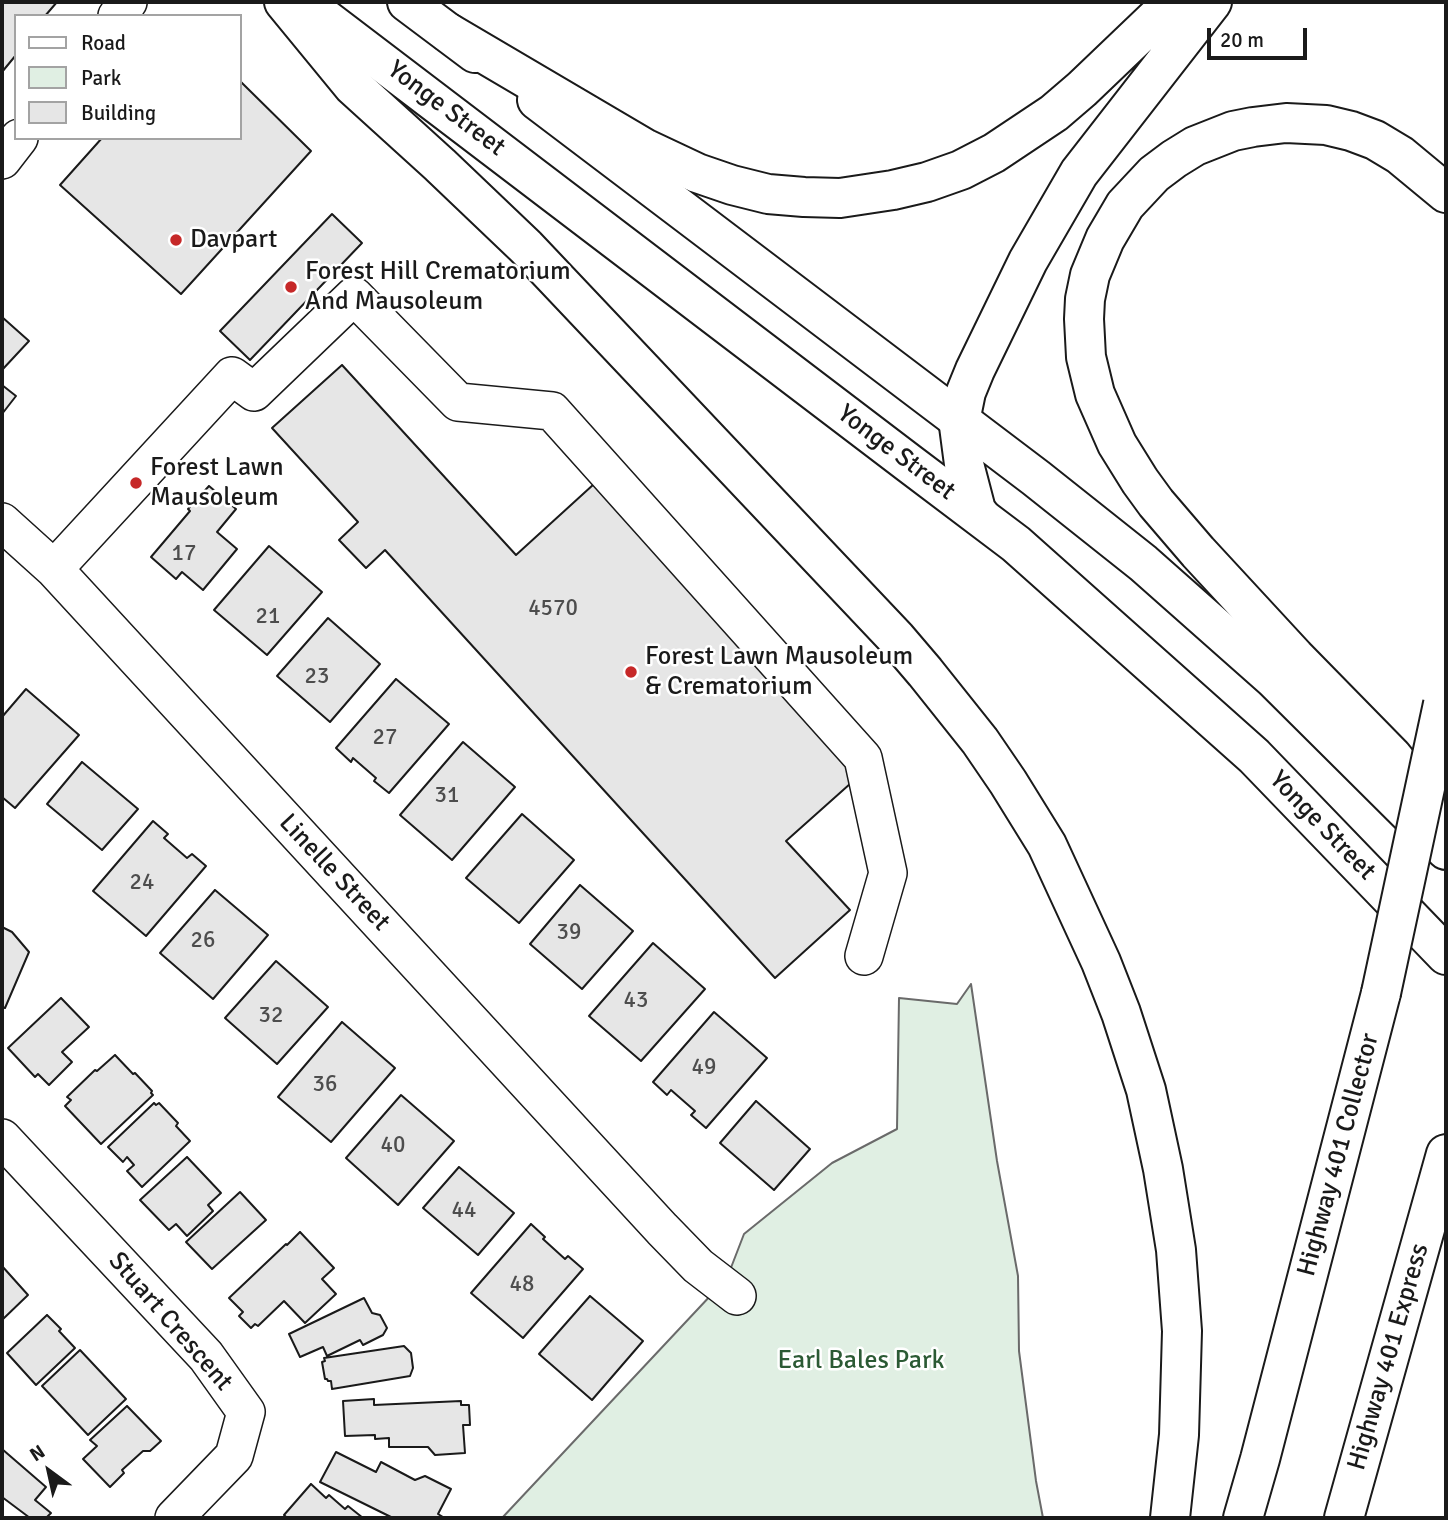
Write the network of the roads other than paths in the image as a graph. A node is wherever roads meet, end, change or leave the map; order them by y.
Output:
1 (284, 2) edge
2 (303, 2) edge
3 (407, 2) edge
4 (1184, 11) edge
5 (449, 33) junction
6 (17, 140) edge
7 (2, 160) edge
8 (1446, 193) edge
9 (960, 421) junction
10 (981, 517) junction
11 (2, 522) edge
12 (54, 569) junction
13 (1445, 697) edge
14 (1446, 795) edge
15 (1446, 823) edge
16 (1446, 850) edge
17 (1446, 955) edge
18 (864, 956) dead end
19 (1381, 993) junction
20 (2, 1138) edge
21 (1446, 1154) edge
22 (737, 1296) dead end
23 (174, 1518) edge
24 (1170, 1518) edge
25 (1243, 1518) edge
26 (1344, 1518) edge

1 - 24 main road
2 - 10 main road, Yonge Street
3 - 5 main road
4 - 5 main road
4 - 9 main road
5 - 9 main road
6 - 7 street
8 - 15 main road
9 - 10 main road
9 - 16 main road
10 - 17 main road, Yonge Street
11 - 12 street, Linelle Street
12 - 18 street
12 - 22 street, Linelle Street
13 - 19 main road, bridge
14 - 19 main road, Highway 401 Collector, bridge
19 - 25 main road, Highway 401 Collector
20 - 23 street, Stuart Crescent
21 - 26 main road, Highway 401 Express

